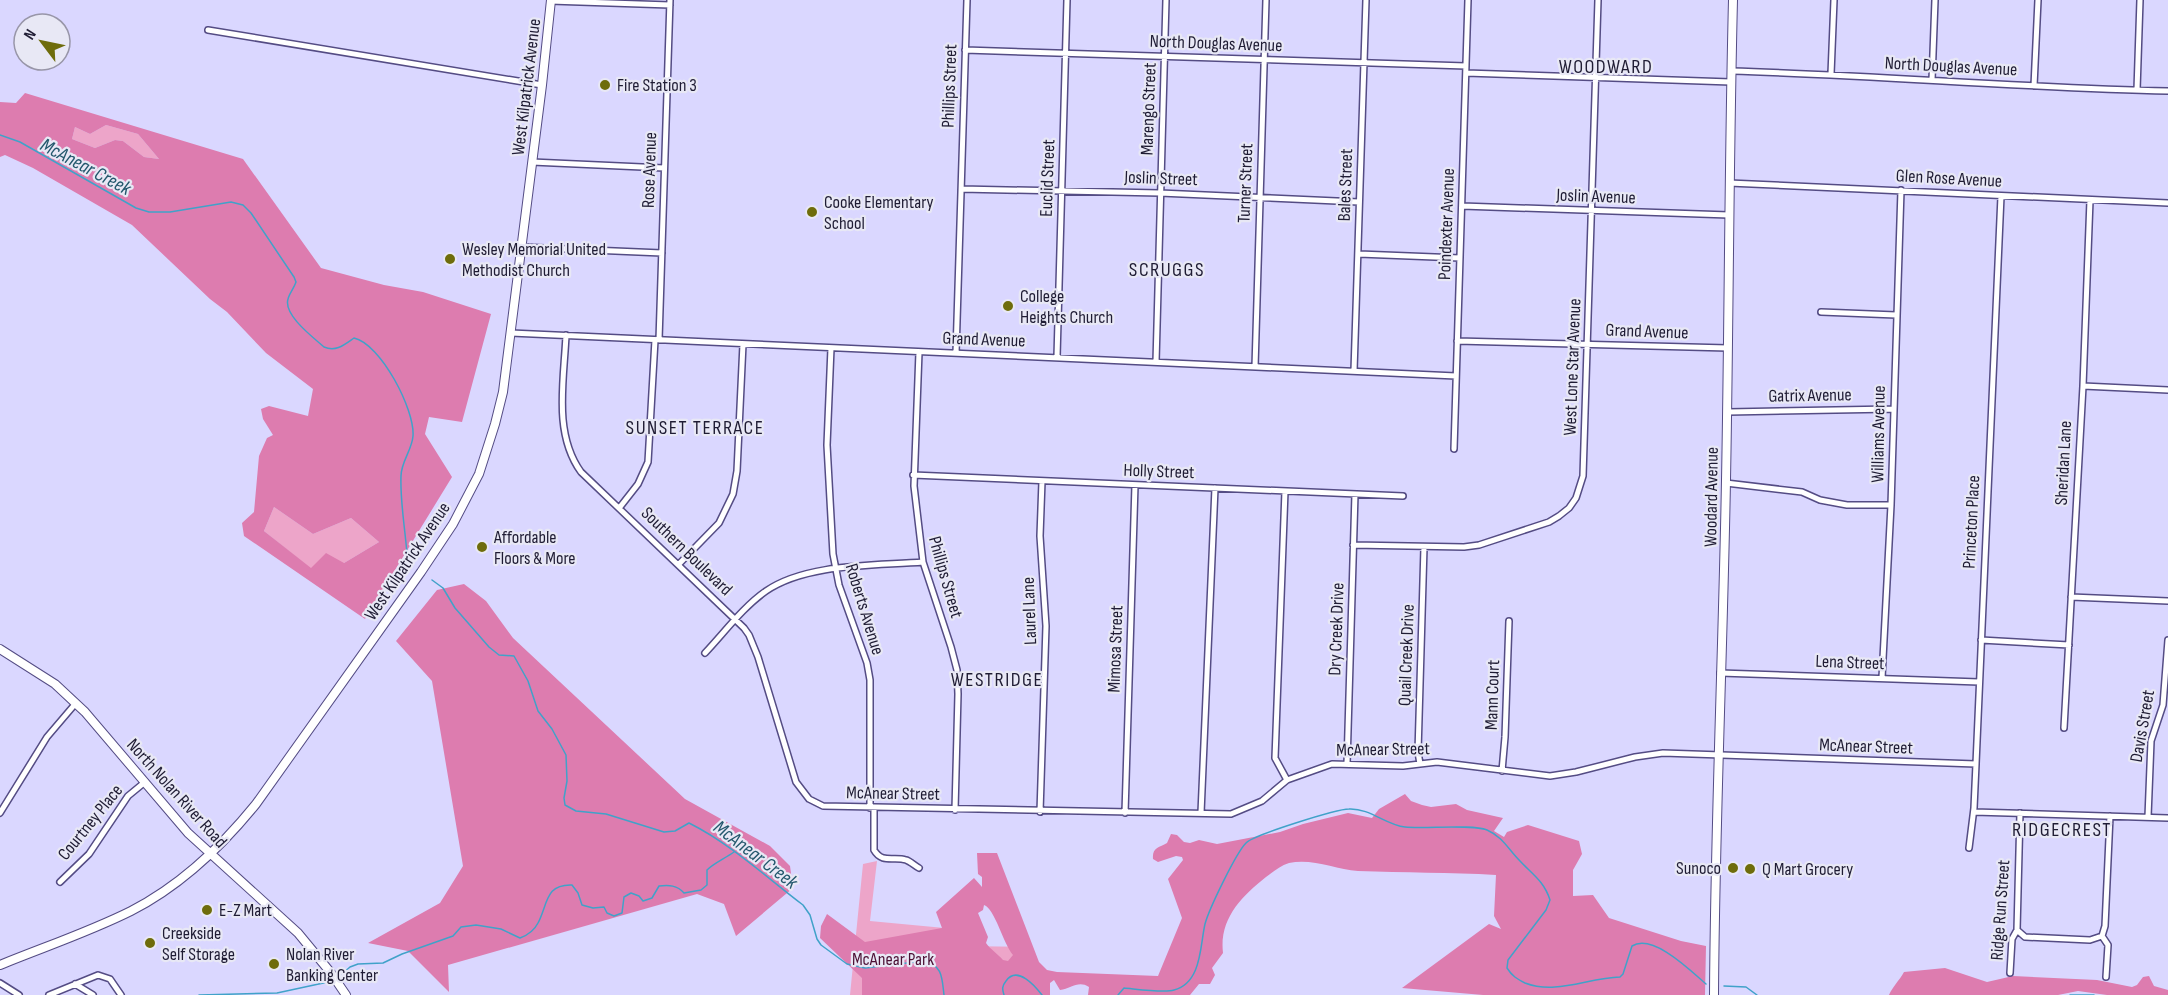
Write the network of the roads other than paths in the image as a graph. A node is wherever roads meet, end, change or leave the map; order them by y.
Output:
1 (967, 0) edge
2 (1067, 0) edge
3 (1166, 0) edge
4 (1266, 0) edge
5 (1366, 0) edge
6 (1468, 0) edge
7 (1598, 0) edge
8 (1734, 0) edge
9 (1834, 0) edge
10 (1935, 0) edge
11 (2038, 0) edge
12 (2140, 0) edge
13 (550, 1) edge
14 (670, 2) edge
15 (208, 30) dead end
16 (965, 50) junction
17 (1065, 53) junction
18 (1164, 56) junction
19 (1264, 59) junction
20 (1365, 63) junction
21 (1466, 66) junction
22 (1731, 71) junction
23 (1466, 74) junction
24 (1832, 74) junction
25 (1596, 78) junction
26 (1932, 80) junction
27 (1731, 82) junction
28 (542, 85) junction
29 (2034, 86) junction
30 (2137, 90) junction
31 (2168, 91) edge
32 (532, 162) junction
33 (664, 168) junction
34 (1729, 183) junction
35 (961, 189) junction
36 (1901, 190) junction
37 (1061, 191) junction
38 (1160, 193) junction
39 (2001, 196) junction
40 (1260, 197) junction
41 (2090, 200) junction
42 (1359, 202) junction
43 (2168, 203) edge
44 (1462, 206) junction
45 (1592, 211) junction
46 (1729, 215) junction
47 (521, 247) junction
48 (662, 253) junction
49 (1359, 254) junction
50 (1460, 258) junction
51 (1821, 312) dead end
52 (1896, 315) junction
53 (511, 333) junction
54 (566, 335) junction
55 (657, 340) junction
56 (1457, 340) junction
57 (743, 344) junction
58 (1588, 344) junction
59 (831, 348) junction
60 (1728, 348) junction
61 (919, 352) junction
62 (956, 353) junction
63 (1057, 357) junction
64 (1156, 362) junction
65 (1255, 367) junction
66 (1354, 371) junction
67 (1456, 376) junction
68 (2082, 386) junction
69 (2168, 390) edge
70 (1893, 409) junction
71 (1728, 412) junction
72 (1454, 449) dead end
73 (913, 476) junction
74 (1042, 481) junction
75 (1726, 483) junction
76 (1135, 485) junction
77 (1215, 488) junction
78 (1285, 491) junction
79 (1355, 494) junction
80 (1403, 496) dead end
81 (1891, 505) junction
82 (620, 507) junction
83 (1353, 545) junction
84 (1424, 547) junction
85 (923, 562) junction
86 (679, 564) junction
87 (835, 569) junction
88 (2071, 597) junction
89 (2168, 601) edge
90 (737, 620) junction
91 (1509, 621) dead end
92 (1981, 640) junction
93 (2168, 640) edge
94 (2069, 645) junction
95 (0, 649) edge
96 (705, 653) dead end
97 (1720, 672) junction
98 (1882, 678) junction
99 (1979, 682) junction
100 (76, 703) junction
101 (2064, 728) dead end
102 (1718, 755) junction
103 (1347, 764) junction
104 (1420, 764) junction
105 (1976, 764) junction
106 (1502, 771) junction
107 (1287, 780) junction
108 (145, 782) junction
109 (804, 794) joint
110 (872, 808) junction
111 (954, 810) junction
112 (1040, 812) junction
113 (1974, 812) junction
114 (0, 813) edge
115 (1125, 813) junction
116 (1201, 813) junction
117 (2020, 813) junction
118 (2110, 816) junction
119 (2148, 817) junction
120 (2168, 818) edge
121 (1969, 848) dead end
122 (210, 854) junction
123 (919, 868) dead end
124 (60, 882) dead end
125 (2017, 930) junction
126 (2102, 936) junction
127 (0, 965) edge
128 (2010, 973) dead end
129 (2106, 977) dead end
130 (0, 983) edge
131 (75, 984) junction
132 (19, 995) edge
133 (49, 995) edge
134 (93, 995) edge
135 (121, 995) edge
136 (346, 995) edge
137 (1714, 995) edge

1 - 16 street, Phillips Street
2 - 17 street, Euclid Street
3 - 18 street, Marengo Street
4 - 19 street, Turner Street
5 - 20 street, Bales Street
6 - 21 street, Poindexter Avenue
7 - 25 street, West Lone Star Avenue
8 - 22 main road, Woodard Avenue
9 - 24 street
10 - 26 street
11 - 29 street
12 - 30 street
13 - 14 street
13 - 28 main road, West Kilpatrick Avenue
14 - 33 street, Rose Avenue
15 - 28 street
16 - 17 street, North Douglas Avenue
16 - 35 street, Phillips Street
17 - 18 street, North Douglas Avenue
17 - 37 street, Euclid Street
18 - 19 street, North Douglas Avenue
18 - 38 street, Marengo Street
19 - 20 street, North Douglas Avenue
19 - 40 street, Turner Street
20 - 21 street, North Douglas Avenue
20 - 42 street, Bales Street
21 - 23 street, Poindexter Avenue
22 - 24 street, North Douglas Avenue
22 - 27 main road, Woodard Avenue
23 - 25 street
23 - 44 street, Poindexter Avenue
24 - 26 street, North Douglas Avenue
25 - 27 street
25 - 45 street, West Lone Star Avenue
26 - 29 street, North Douglas Avenue
27 - 34 main road, Woodard Avenue
28 - 32 main road, West Kilpatrick Avenue
29 - 30 street, North Douglas Avenue
30 - 31 street, North Douglas Avenue
32 - 33 street
32 - 47 main road, West Kilpatrick Avenue
33 - 48 street, Rose Avenue
34 - 36 street, Glen Rose Avenue
34 - 46 main road, Woodard Avenue
35 - 37 street, Joslin Street
35 - 62 street, Phillips Street
36 - 39 street, Glen Rose Avenue
36 - 52 street, Williams Avenue
37 - 38 street, Joslin Street
37 - 63 street, Euclid Street
38 - 40 street, Joslin Street
38 - 64 street, Marengo Street
39 - 41 street, Glen Rose Avenue
39 - 92 street, Princeton Place
40 - 42 street, Joslin Street
40 - 65 street, Turner Street
41 - 43 street, Glen Rose Avenue
41 - 68 street, Sheridan Lane
42 - 49 street, Bales Street
44 - 45 street, Joslin Avenue
44 - 50 street, Poindexter Avenue
45 - 46 street, Joslin Avenue
45 - 58 street, West Lone Star Avenue
46 - 60 main road, Woodard Avenue
47 - 48 street
47 - 53 main road, West Kilpatrick Avenue
48 - 55 street, Rose Avenue
49 - 50 street
49 - 66 street, Bales Street
50 - 56 street, Poindexter Avenue
51 - 52 street
52 - 70 street, Williams Avenue
53 - 54 street, Grand Avenue
53 - 122 main road, West Kilpatrick Avenue
54 - 55 street, Grand Avenue
54 - 82 street, Southern Boulevard
55 - 57 street, Grand Avenue
55 - 82 street, Rose Avenue
56 - 58 street, Grand Avenue
56 - 67 street, Poindexter Avenue
57 - 59 street, Grand Avenue
57 - 86 street
58 - 60 street, Grand Avenue
58 - 84 street, West Lone Star Avenue
59 - 61 street, Grand Avenue
59 - 87 street, Roberts Avenue
60 - 71 main road, Woodard Avenue
61 - 62 street, Grand Avenue
61 - 73 street, Phillips Street
62 - 63 street, Grand Avenue
63 - 64 street, Grand Avenue
64 - 65 street, Grand Avenue
65 - 66 street, Grand Avenue
66 - 67 street, Grand Avenue
67 - 72 street, Poindexter Avenue
68 - 69 street
68 - 88 street, Sheridan Lane
70 - 71 street, Gatrix Avenue
70 - 81 street, Williams Avenue
71 - 75 main road, Woodard Avenue
73 - 74 street, Holly Street
73 - 85 street, Phillips Street
74 - 76 street, Holly Street
74 - 112 street, Laurel Lane
75 - 81 street
75 - 97 main road, Woodard Avenue
76 - 77 street, Holly Street
76 - 115 street, Mimosa Street
77 - 78 street, Holly Street
77 - 116 street
78 - 79 street, Holly Street
78 - 107 street
79 - 80 street, Holly Street
79 - 83 street, Dry Creek Drive
81 - 98 street, Williams Avenue
82 - 86 street, Southern Boulevard
83 - 84 street, West Lone Star Avenue
83 - 103 street, Dry Creek Drive
84 - 104 street, Quail Creek Drive
85 - 87 street
85 - 111 street, Phillips Street
86 - 90 street, Southern Boulevard
87 - 90 street
87 - 110 street, Roberts Avenue
88 - 89 street
88 - 94 street, Sheridan Lane
90 - 96 street
90 - 109 street, Southern Boulevard
91 - 106 street, Mann Court
92 - 94 street
92 - 99 street, Princeton Place
93 - 119 street, Davis Street
94 - 101 street, Sheridan Lane
95 - 100 main road, North Nolan River Road
97 - 98 street, Lena Street
97 - 102 main road, Woodard Avenue
98 - 99 street, Lena Street
99 - 105 street, Princeton Place
100 - 108 main road, North Nolan River Road
100 - 114 street
102 - 105 street, McAnear Street
102 - 106 street, McAnear Street
102 - 137 main road, Woodard Avenue
103 - 104 street, McAnear Street
103 - 107 street, McAnear Street
104 - 106 street, McAnear Street
105 - 113 street, Princeton Place
107 - 116 street, McAnear Street
108 - 122 main road, North Nolan River Road
108 - 124 street, Courtney Place
109 - 110 street, McAnear Street
110 - 111 street, McAnear Street
110 - 123 street, Roberts Avenue
111 - 112 street, McAnear Street
112 - 115 street, McAnear Street
113 - 117 street
113 - 121 street, Princeton Place
115 - 116 street, McAnear Street
117 - 118 street
117 - 125 street, Ridge Run Street
118 - 119 street
118 - 126 street
119 - 120 street
122 - 127 main road, West Kilpatrick Avenue
122 - 136 main road, North Nolan River Road
125 - 126 street
125 - 128 street, Ridge Run Street
126 - 129 street
130 - 132 street
131 - 133 street
131 - 134 street
131 - 135 street

